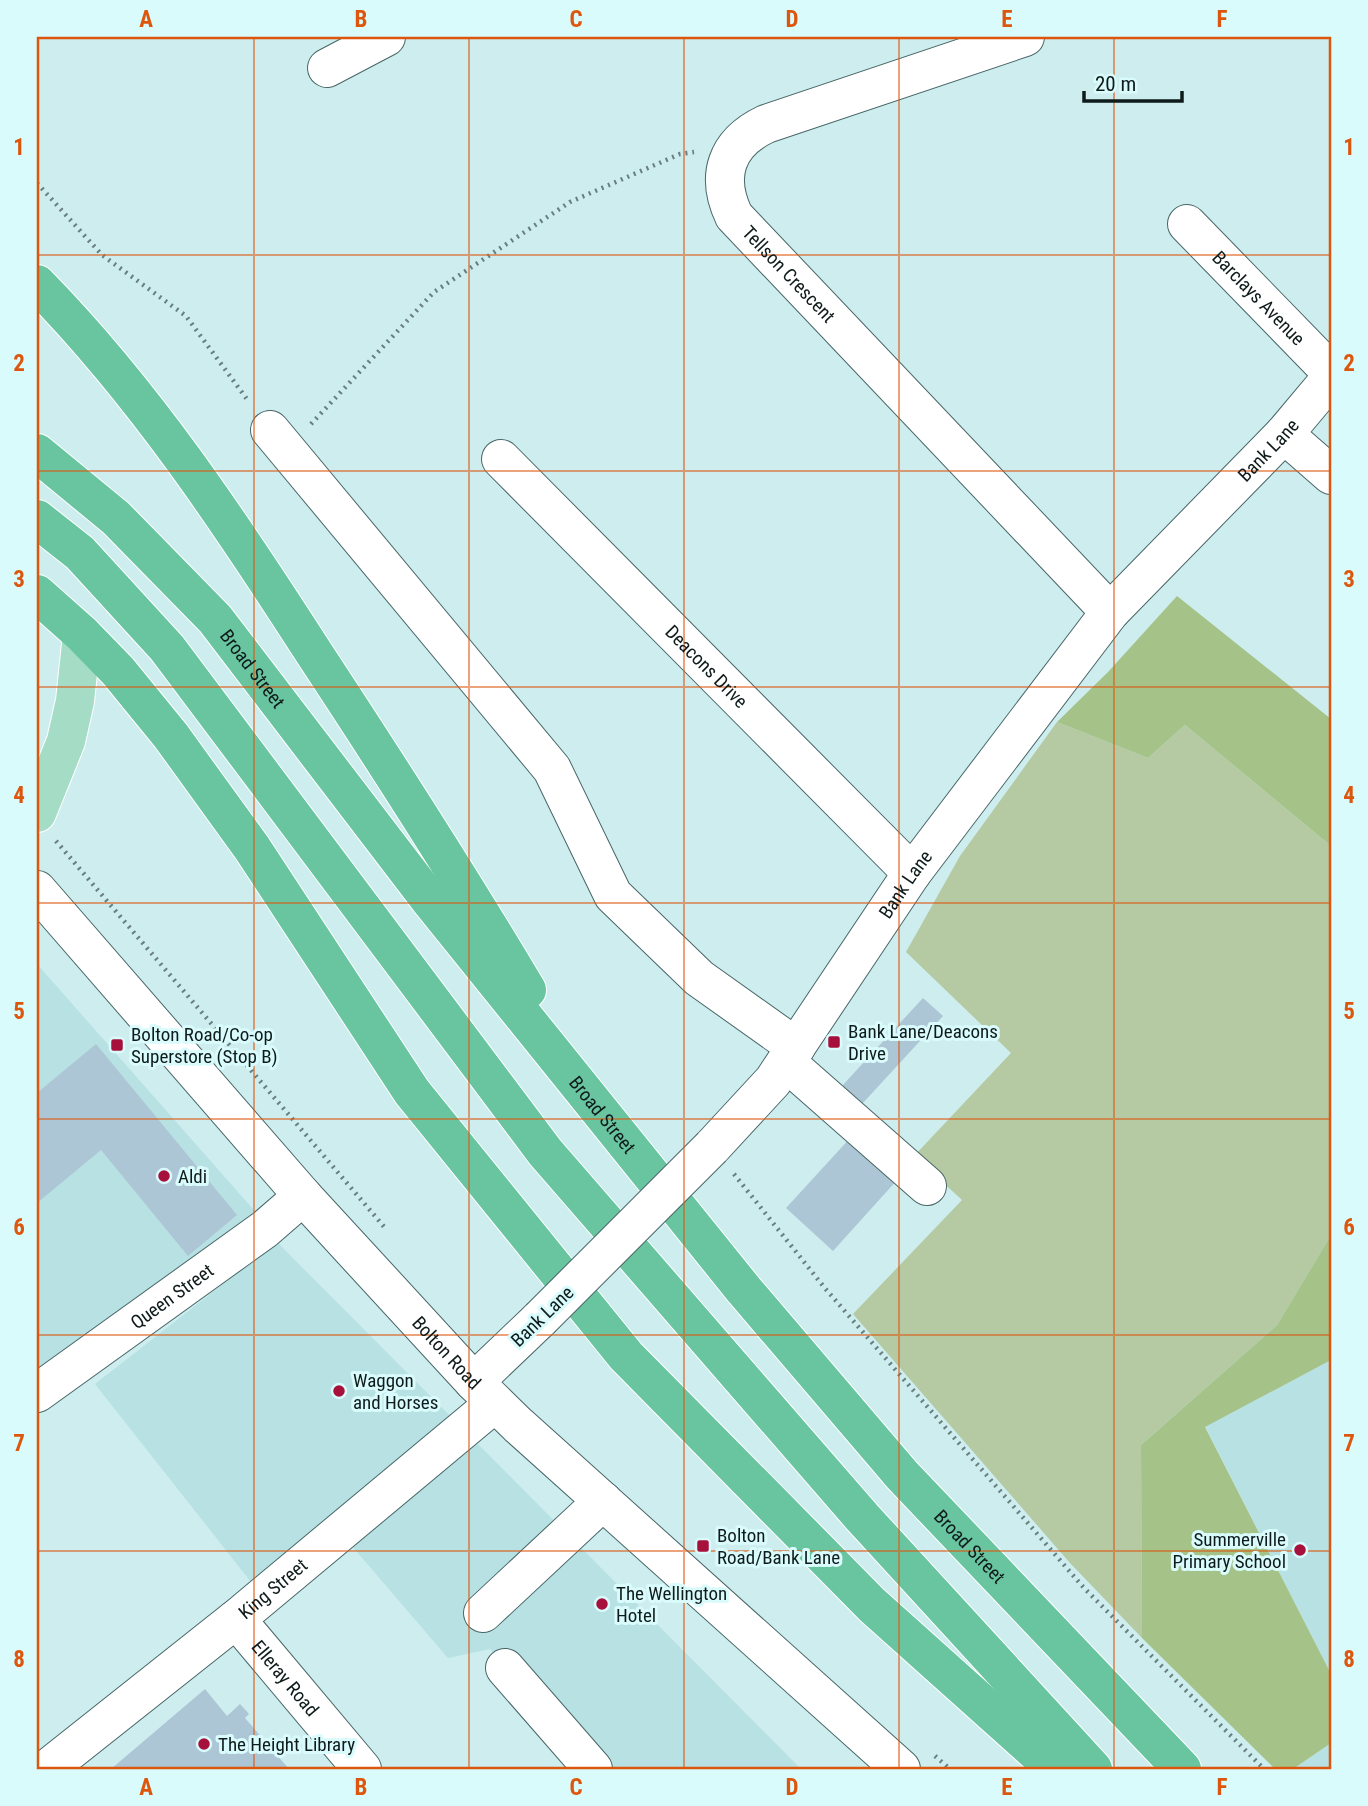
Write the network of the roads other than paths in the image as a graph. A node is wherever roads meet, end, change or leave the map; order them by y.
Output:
1 (386, 37) edge
2 (1025, 37) edge
3 (327, 68) dead end
4 (1187, 224) dead end
5 (37, 285) edge
6 (1331, 372) edge
7 (1331, 378) edge
8 (1284, 434) junction
9 (278, 440) road end
10 (37, 453) edge
11 (501, 459) dead end
12 (1331, 475) edge
13 (37, 519) edge
14 (37, 594) edge
15 (1110, 612) junction
16 (82, 634) junction
17 (49, 759) edge
18 (37, 813) edge
19 (912, 873) junction
20 (37, 890) edge
21 (791, 1055) junction
22 (597, 1109) junction
23 (927, 1186) dead end
24 (303, 1196) junction
25 (37, 1393) edge
26 (485, 1393) junction
27 (603, 1501) junction
28 (483, 1613) dead end
29 (236, 1619) junction
30 (505, 1668) dead end
31 (47, 1769) edge
32 (362, 1769) edge
33 (593, 1769) edge
34 (901, 1769) edge
35 (1055, 1769) edge
36 (1093, 1769) edge
37 (1182, 1769) edge

1 - 3 street
2 - 15 street, Tellson Crescent
4 - 6 street, Barclays Avenue
5 - 22 highway
7 - 8 street, Bank Lane
8 - 12 street
8 - 15 street, Bank Lane
9 - 21 street
10 - 22 highway, Broad Street
11 - 19 street, Deacons Drive
13 - 36 highway
14 - 16 highway
15 - 19 street, Bank Lane
16 - 17 main road
16 - 35 highway
17 - 18 main road
19 - 21 street, Bank Lane
20 - 24 street, Bolton Road
21 - 23 street
21 - 26 street, Bank Lane, bridge
22 - 37 highway, Broad Street
24 - 25 street, Queen Street
24 - 26 street, Bolton Road
26 - 27 street, Bolton Road
26 - 29 street, King Street
27 - 28 street
27 - 34 street, Bolton Road
29 - 31 street, King Street
29 - 32 street, Elleray Road
30 - 33 street

